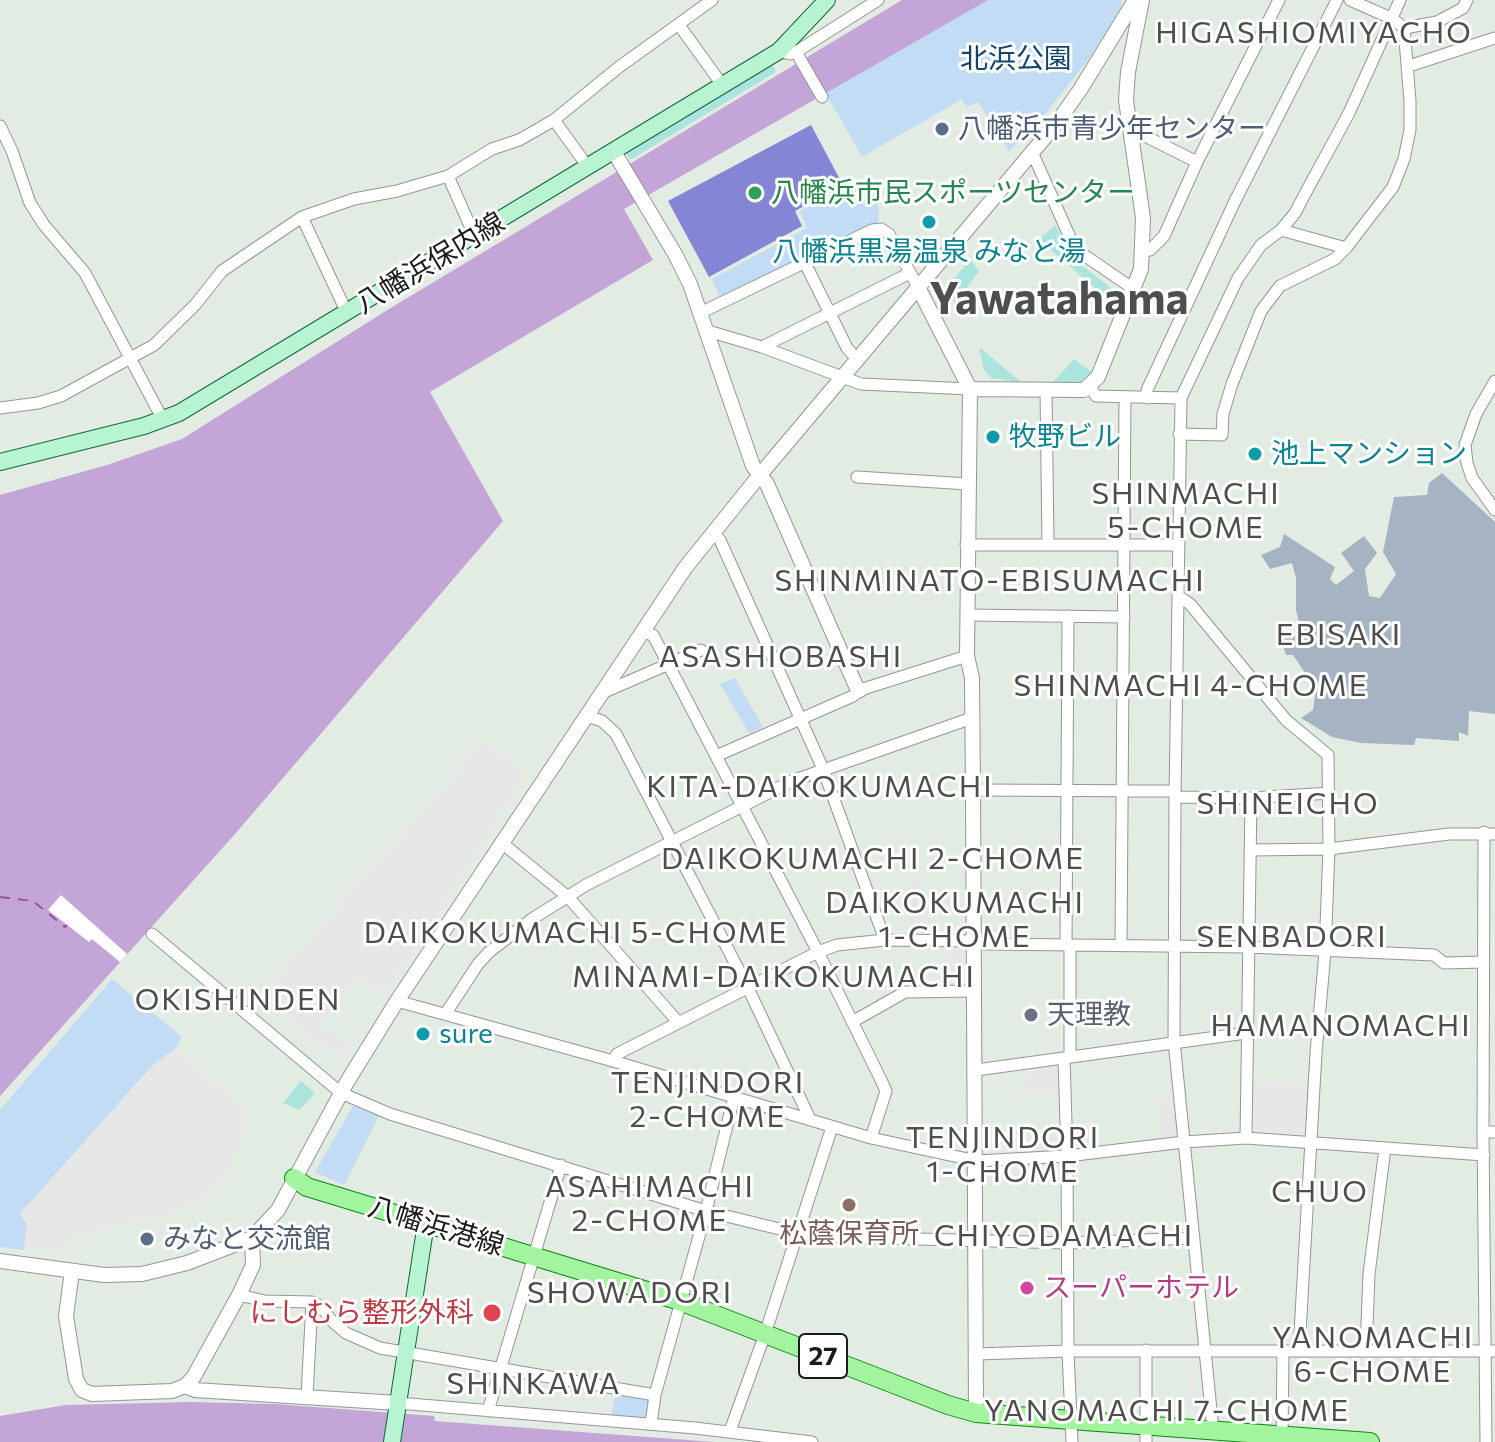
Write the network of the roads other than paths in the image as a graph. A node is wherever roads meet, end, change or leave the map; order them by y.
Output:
1 (712, 0) edge
2 (827, 0) edge
3 (1135, 0) edge
4 (1142, 0) edge
5 (1279, 0) edge
6 (1337, 0) edge
7 (1350, 0) edge
8 (1400, 0) edge
9 (1467, 0) edge
10 (868, 2) edge
11 (1393, 19) junction
12 (679, 25) junction
13 (1404, 28) junction
14 (1495, 38) edge
15 (792, 54) junction
16 (1409, 66) junction
17 (723, 86) junction
18 (822, 97) dead end
19 (554, 120) junction
20 (0, 126) edge
21 (1132, 135) junction
22 (1032, 152) junction
23 (618, 159) junction
24 (1197, 162) junction
25 (588, 167) junction
26 (448, 176) junction
27 (302, 217) junction
28 (1281, 230) junction
29 (475, 237) junction
30 (1346, 248) junction
31 (1143, 251) junction
32 (805, 263) junction
33 (910, 273) junction
34 (918, 287) junction
35 (1135, 290) junction
36 (347, 313) junction
37 (700, 313) junction
38 (830, 314) junction
39 (708, 331) junction
40 (762, 347) junction
41 (129, 359) junction
42 (857, 359) junction
43 (843, 378) junction
44 (1495, 381) edge
45 (1090, 387) junction
46 (970, 389) junction
47 (1046, 389) junction
48 (1125, 398) junction
49 (1147, 398) junction
50 (1181, 398) junction
51 (0, 408) edge
52 (163, 420) junction
53 (1179, 434) junction
54 (0, 462) edge
55 (759, 476) junction
56 (857, 477) dead end
57 (968, 484) junction
58 (1495, 510) edge
59 (713, 533) junction
60 (966, 545) junction
61 (1048, 545) junction
62 (1123, 545) junction
63 (1178, 545) junction
64 (1178, 596) junction
65 (967, 615) junction
66 (1068, 616) junction
67 (1124, 617) junction
68 (641, 632) junction
69 (701, 650) dead end
70 (967, 656) junction
71 (668, 665) junction
72 (860, 690) junction
73 (601, 693) junction
74 (587, 716) junction
75 (972, 718) junction
76 (801, 719) junction
77 (716, 756) junction
78 (823, 769) junction
79 (973, 790) junction
80 (1067, 791) junction
81 (1123, 791) junction
82 (1330, 793) junction
83 (1175, 794) junction
84 (1251, 798) junction
85 (743, 807) junction
86 (1489, 833) edge
87 (502, 843) junction
88 (673, 843) junction
89 (1329, 849) junction
90 (1250, 850) junction
91 (568, 897) junction
92 (152, 934) dead end
93 (885, 940) junction
94 (974, 941) junction
95 (1068, 945) junction
96 (1174, 945) junction
97 (1121, 946) junction
98 (1248, 947) junction
99 (818, 952) junction
100 (1325, 952) junction
101 (1483, 962) junction
102 (1489, 983) edge
103 (747, 986) junction
104 (974, 991) junction
105 (397, 1001) junction
106 (446, 1013) junction
107 (678, 1022) junction
108 (852, 1022) junction
109 (1246, 1033) junction
110 (1174, 1041) junction
111 (1067, 1057) junction
112 (613, 1061) junction
113 (976, 1070) junction
114 (341, 1093) junction
115 (734, 1097) junction
116 (810, 1119) junction
117 (832, 1127) junction
118 (1489, 1132) edge
119 (871, 1138) junction
120 (1246, 1138) junction
121 (1184, 1142) junction
122 (1310, 1143) junction
123 (1385, 1148) junction
124 (1484, 1155) junction
125 (1067, 1156) junction
126 (977, 1161) junction
127 (561, 1165) junction
128 (294, 1178) junction
129 (706, 1211) junction
130 (426, 1223) junction
131 (798, 1235) junction
132 (252, 1238) junction
133 (1194, 1238) junction
134 (977, 1242) junction
135 (1067, 1243) junction
136 (534, 1256) junction
137 (0, 1261) edge
138 (72, 1271) junction
139 (239, 1295) junction
140 (680, 1301) junction
141 (312, 1302) junction
142 (765, 1334) junction
143 (1146, 1350) junction
144 (1204, 1350) junction
145 (1283, 1350) junction
146 (1299, 1350) junction
147 (1366, 1350) junction
148 (1068, 1351) junction
149 (1490, 1351) edge
150 (406, 1353) junction
151 (976, 1354) junction
152 (502, 1367) junction
153 (185, 1386) junction
154 (655, 1395) junction
155 (307, 1396) junction
156 (397, 1406) junction
157 (488, 1411) junction
158 (976, 1413) junction
159 (1072, 1420) junction
160 (651, 1424) junction
161 (1213, 1430) junction
162 (730, 1431) junction
163 (1146, 1434) edge
164 (1282, 1438) edge
165 (392, 1442) edge
166 (812, 1442) edge
167 (1072, 1442) edge
168 (1370, 1442) edge
169 (1486, 1442) edge

1 - 12 street
2 - 15 main road, 八幡浜保内線
3 - 22 street
4 - 21 street
5 - 24 street
6 - 49 street
7 - 11 street
8 - 11 street
9 - 13 street
10 - 15 street
11 - 13 street
11 - 28 street
12 - 17 street
12 - 19 street
13 - 16 street
14 - 16 street
15 - 17 main road, 八幡浜保内線
15 - 18 street
16 - 30 street
17 - 23 main road, 八幡浜保内線
19 - 25 street
19 - 26 street
20 - 41 street
21 - 24 street
21 - 31 street
22 - 34 street
22 - 35 street
23 - 25 main road, 八幡浜保内線
23 - 37 street
24 - 31 street
25 - 29 main road, 八幡浜保内線
26 - 27 street
26 - 29 street
27 - 36 street
27 - 41 street
28 - 30 street
28 - 50 street
29 - 36 main road, 八幡浜保内線
30 - 53 street
31 - 35 street
32 - 33 street
32 - 37 street
32 - 38 street
33 - 34 street
33 - 38 street
34 - 42 street
34 - 46 street
35 - 45 street
36 - 52 main road, 八幡浜保内線
37 - 39 street
38 - 40 street
38 - 42 street
39 - 40 street
39 - 55 street
40 - 43 street
41 - 51 street
41 - 52 street
42 - 43 street
43 - 46 street
43 - 55 street
44 - 58 street
45 - 47 street
45 - 48 street
46 - 47 street
46 - 57 street
47 - 61 street
48 - 49 street
48 - 62 street
49 - 50 street
50 - 53 street
52 - 54 main road, 八幡浜保内線
53 - 63 street
55 - 59 street
55 - 72 street
56 - 57 street
57 - 60 street
59 - 68 street
59 - 76 street
60 - 61 street
60 - 65 street
61 - 62 street
62 - 63 street
62 - 67 street
63 - 64 street
64 - 82 street
64 - 83 street
65 - 66 street
65 - 70 street
66 - 67 street
66 - 80 street
67 - 81 street
68 - 71 street
68 - 73 street
69 - 71 street
70 - 72 street
70 - 75 street
71 - 73 street
71 - 77 street
72 - 76 street
73 - 74 street
74 - 87 street
74 - 88 street
75 - 78 street
75 - 79 street
76 - 77 street
76 - 78 street
77 - 85 street
78 - 85 street
78 - 93 street
79 - 80 street
79 - 94 street
80 - 81 street
80 - 95 street
81 - 83 street
81 - 97 street
82 - 84 street
82 - 89 street
83 - 84 street
83 - 96 street
84 - 90 street
85 - 88 street
85 - 99 street
86 - 89 street
86 - 101 street
87 - 91 street
87 - 105 street
88 - 91 street
88 - 103 street
89 - 90 street
89 - 100 street
90 - 98 street
91 - 106 street
91 - 107 street
92 - 114 street
93 - 94 street
93 - 99 street
94 - 95 street
94 - 104 street
95 - 97 street
95 - 111 street
96 - 97 street
96 - 98 street
96 - 110 street
98 - 100 street
98 - 109 street
99 - 103 street
99 - 108 street
100 - 101 street
100 - 122 street
101 - 102 street
102 - 118 street
103 - 107 street
103 - 116 street
104 - 108 street
104 - 113 street
105 - 106 street
105 - 114 street
106 - 112 street
107 - 112 street
108 - 119 street
109 - 110 street
109 - 120 street
110 - 111 street
110 - 121 street
111 - 113 street
111 - 125 street
112 - 115 street
113 - 126 street
114 - 127 street
114 - 128 street
115 - 116 street
115 - 129 street
116 - 117 street
117 - 119 street
117 - 131 street
118 - 124 street
119 - 126 street
120 - 121 street
120 - 122 street
121 - 125 street
121 - 133 street
122 - 123 street
122 - 146 street
123 - 124 street
123 - 147 street
124 - 149 street
125 - 126 street
125 - 135 street
126 - 134 street
127 - 129 street
127 - 136 street
128 - 130 main road, 八幡浜港線 / 27
128 - 132 street
129 - 131 street
129 - 140 street
130 - 136 main road, 八幡浜港線 / 27
130 - 150 main road
131 - 134 street
131 - 142 street
132 - 138 street
132 - 139 street
133 - 135 street
133 - 144 street
134 - 135 street
134 - 151 street
135 - 148 street
136 - 140 main road, 八幡浜港線 / 27
136 - 152 street
137 - 138 street
138 - 153 street
139 - 141 street
139 - 153 street
140 - 142 main road, 八幡浜港線 / 27
140 - 154 street
141 - 150 street
141 - 155 street
142 - 158 main road, 八幡浜港線 / 27
142 - 162 street
143 - 144 street
143 - 148 street
143 - 163 street
144 - 145 street
144 - 161 street
145 - 146 street
145 - 164 street
146 - 147 street
147 - 149 street
148 - 151 street
148 - 159 street
149 - 169 street
150 - 152 street
150 - 156 main road
151 - 158 street
152 - 154 street
152 - 157 street
153 - 155 street
154 - 160 street
155 - 156 street
156 - 157 street
156 - 165 main road
157 - 160 street
158 - 159 main road, 八幡浜港線 / 27
159 - 163 main road, 八幡浜港線 / 27
159 - 167 street
160 - 162 street
161 - 163 main road, 八幡浜港線 / 27
161 - 164 main road, 八幡浜港線 / 27
162 - 166 street
164 - 168 main road, 八幡浜港線 / 27

